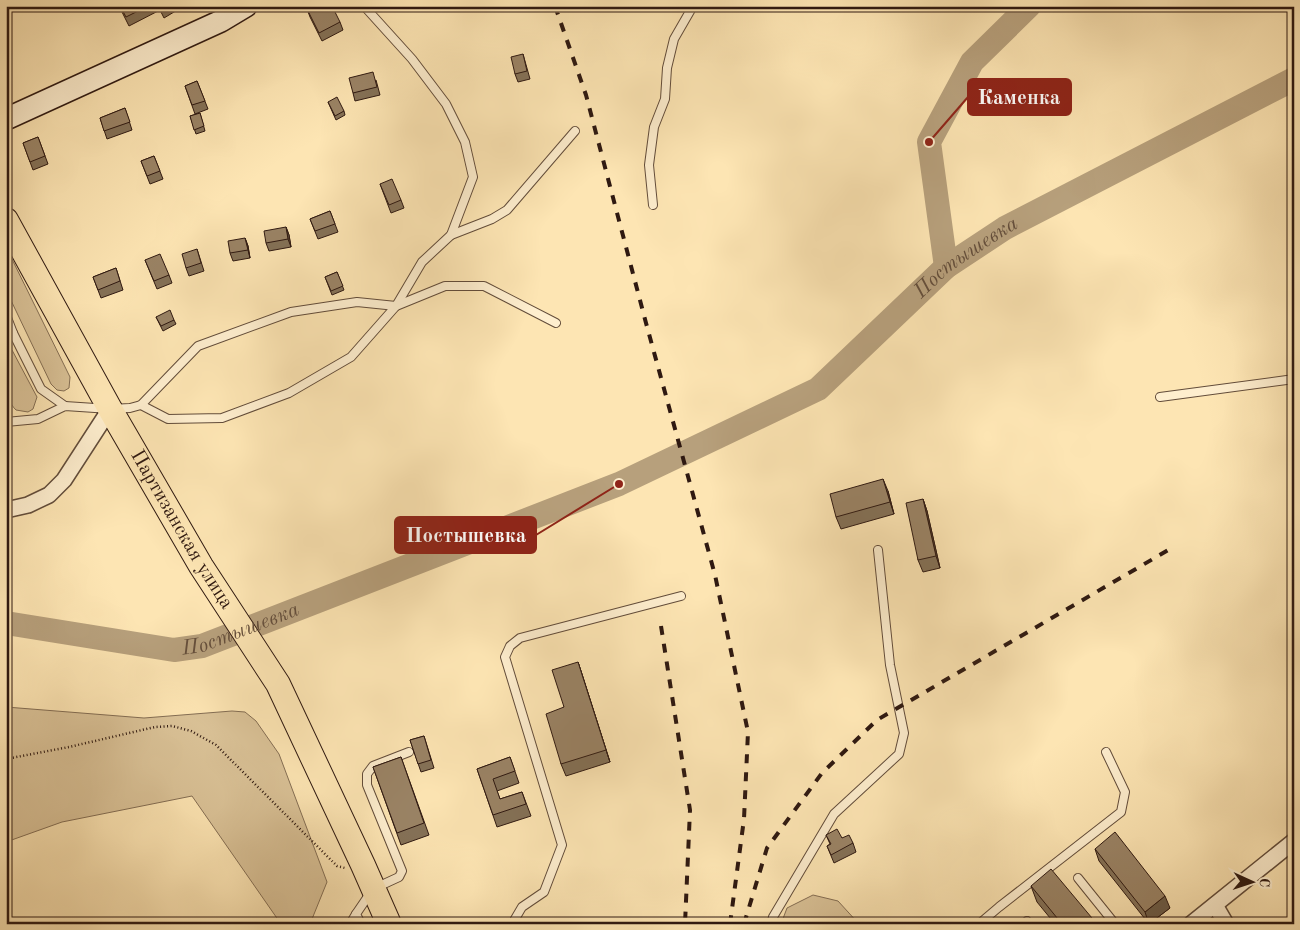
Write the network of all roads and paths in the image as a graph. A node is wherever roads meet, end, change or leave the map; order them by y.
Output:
1 (246, 6) edge
2 (364, 6) edge
3 (693, 6) edge
4 (6, 119) edge
5 (575, 131) dead end
6 (653, 205) dead end
7 (6, 220) edge
8 (451, 235) junction
9 (396, 306) junction
10 (6, 315) edge
11 (556, 323) dead end
12 (10, 335) edge
13 (1294, 378) edge
14 (1160, 397) dead end
15 (141, 405) junction
16 (65, 406) junction
17 (110, 409) junction
18 (6, 422) edge
19 (6, 510) edge
20 (878, 550) dead end
21 (681, 596) dead end
22 (409, 752) dead end
23 (1106, 752) dead end
24 (6, 759) edge
25 (1294, 841) edge
26 (363, 864) junction
27 (1078, 878) dead end
28 (373, 889) junction
29 (1215, 904) junction
30 (356, 914) junction
31 (350, 924) edge
32 (361, 924) edge
33 (389, 924) edge
34 (512, 924) edge
35 (771, 924) edge
36 (979, 924) edge
37 (1115, 924) edge
38 (1191, 924) edge
39 (1226, 924) edge

1 - 4 main road
2 - 8 lane
3 - 6 lane
5 - 8 lane
7 - 17 main road, Партизанская улица
8 - 9 lane
9 - 11 lane
9 - 15 lane
9 - 15 lane
10 - 12 lane
12 - 16 lane
13 - 14 lane
15 - 17 lane
16 - 17 lane
16 - 18 lane
17 - 19 street
17 - 26 main road, Партизанская улица
20 - 35 lane
21 - 34 lane
22 - 28 lane
23 - 36 lane
24 - 26 path
25 - 29 street
26 - 28 main road, Партизанская улица
27 - 37 lane
28 - 30 lane
28 - 33 main road, Партизанская улица
29 - 38 street
29 - 39 street
30 - 31 lane
30 - 32 lane

